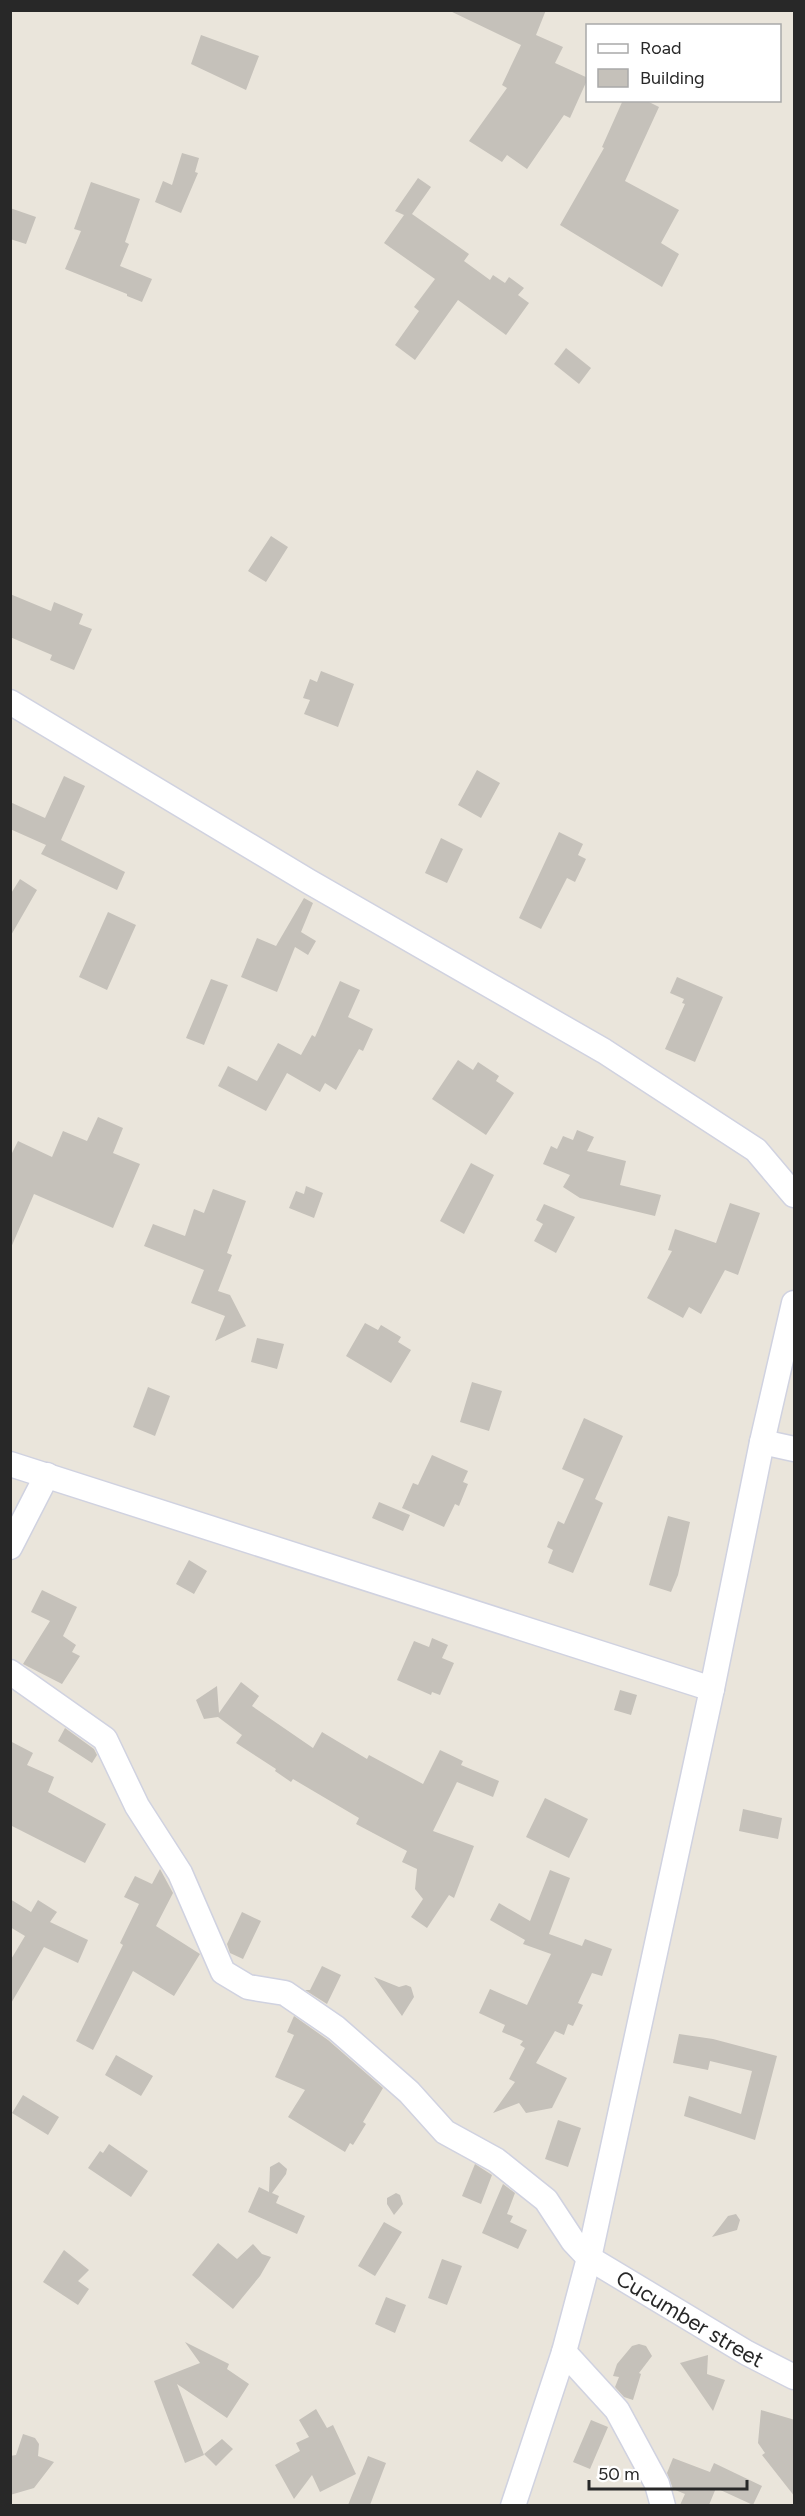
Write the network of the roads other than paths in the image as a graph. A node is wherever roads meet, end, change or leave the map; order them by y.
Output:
1 (10, 702) edge
2 (795, 1196) edge
3 (795, 1303) edge
4 (762, 1442) junction
5 (795, 1449) edge
6 (10, 1464) edge
7 (47, 1475) junction
8 (10, 1548) edge
9 (10, 1672) edge
10 (712, 1689) junction
11 (589, 2259) junction
12 (564, 2352) junction
13 (795, 2377) edge
14 (513, 2505) edge
15 (663, 2505) edge

1 - 2 street
3 - 4 street
4 - 5 street
4 - 10 street
6 - 7 street
7 - 8 street
7 - 10 street
9 - 11 street, Cucumber street
10 - 11 street
11 - 12 street
11 - 13 street, Cucumber street
12 - 14 street
12 - 15 street

